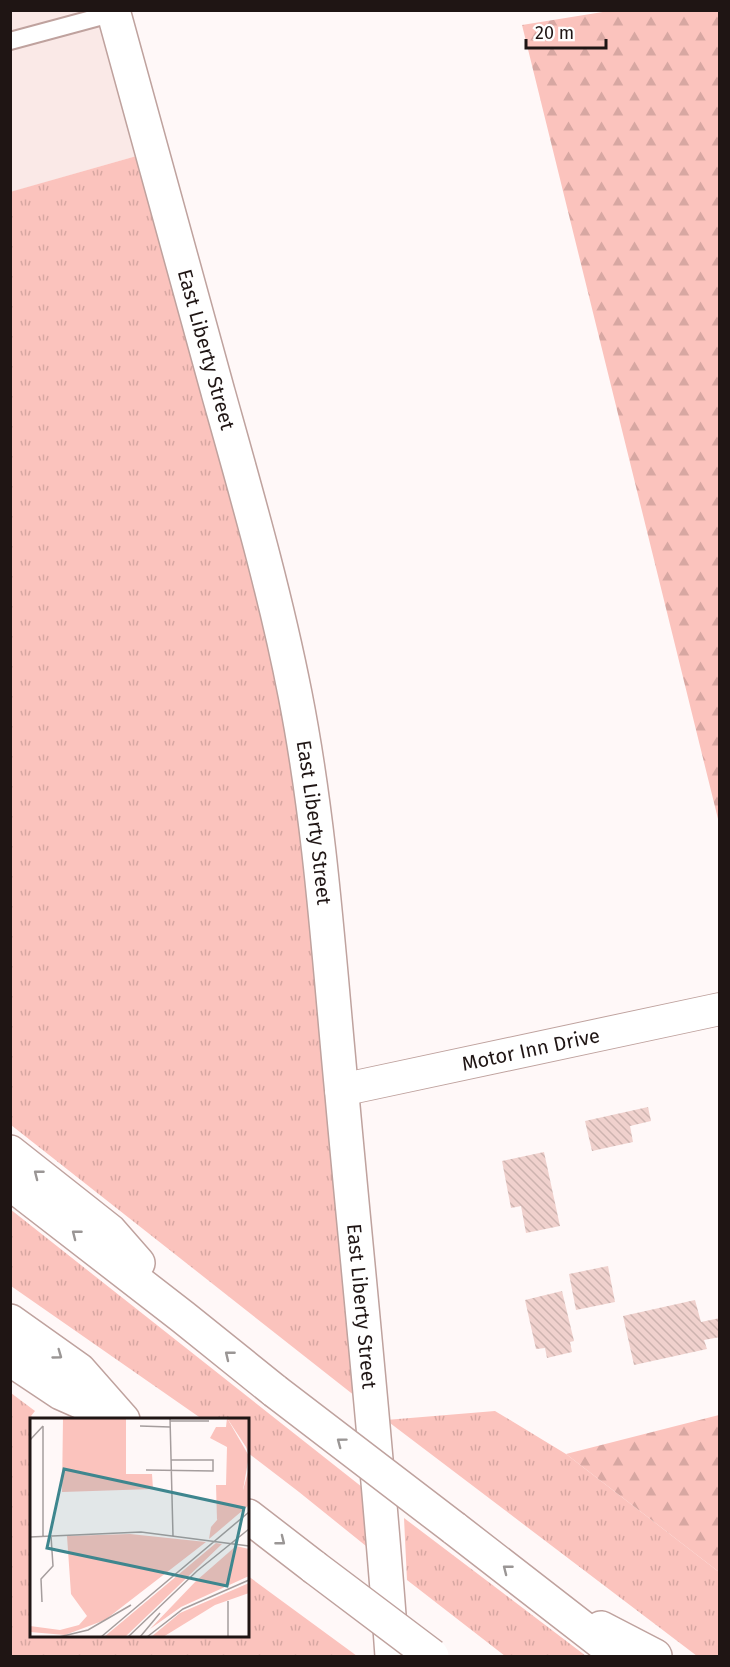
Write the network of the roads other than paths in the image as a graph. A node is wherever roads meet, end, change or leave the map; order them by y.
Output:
1 (113, 12) edge
2 (10, 41) edge
3 (720, 1009) edge
4 (341, 1090) junction
5 (10, 1152) edge
6 (10, 1183) edge
7 (183, 1317) junction
8 (10, 1321) edge
9 (10, 1359) edge
10 (120, 1418) edge
11 (121, 1418) edge
12 (249, 1517) edge
13 (544, 1598) junction
14 (392, 1656) edge
15 (432, 1656) edge
16 (619, 1656) edge
17 (655, 1656) edge

1 - 2 lane
1 - 4 main road, East Liberty Street
3 - 4 street, Motor Inn Drive
4 - 14 main road, East Liberty Street
7 -> 5 main road
7 -> 6 main road
13 -> 7 main road, bridge
8 -> 11 main road
9 - 10 main road
12 -> 15 main road, bridge
13 - 16 main road
13 - 17 main road

